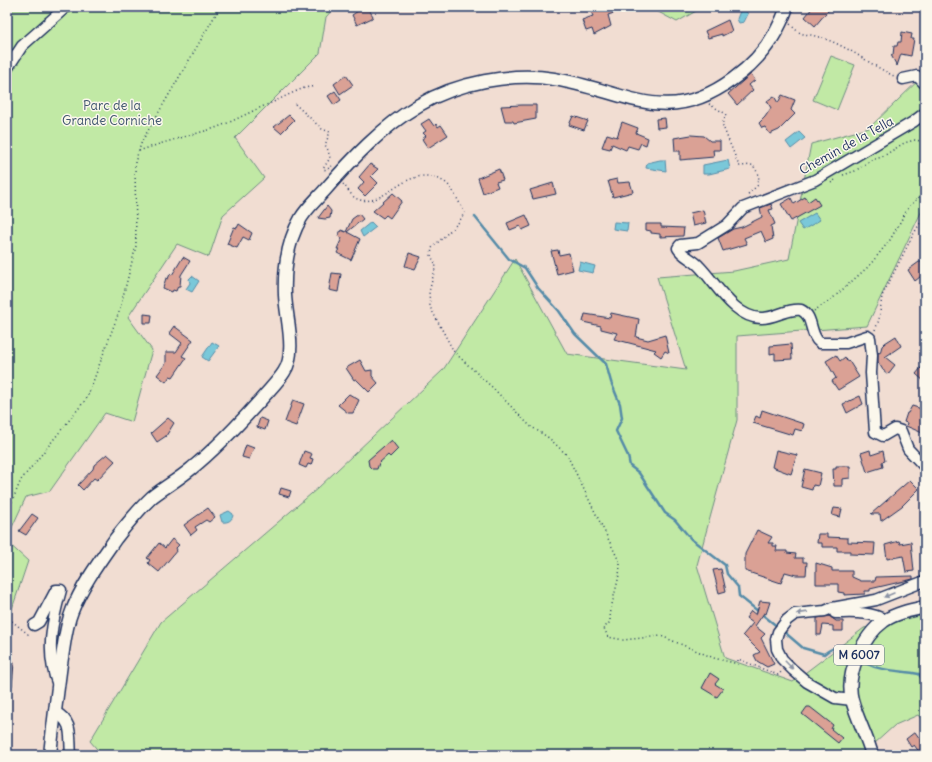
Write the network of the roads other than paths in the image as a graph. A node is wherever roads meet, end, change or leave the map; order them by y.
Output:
1 (66, 7) edge
2 (785, 13) edge
3 (7, 69) edge
4 (903, 79) road end
5 (925, 84) edge
6 (925, 113) edge
7 (925, 467) edge
8 (925, 581) edge
9 (925, 607) edge
10 (825, 611) junction
11 (881, 624) junction
12 (34, 625) road end
13 (58, 685) junction
14 (852, 700) junction
15 (55, 712) junction
16 (50, 755) edge
17 (71, 755) edge
18 (872, 755) edge

1 - 3 street
2 - 13 main road
4 - 5 street
6 - 7 street, Chemin de la Tella
8 -> 10 street
9 - 11 main road
10 - 11 street
10 -> 14 street
11 - 14 main road, M 6007
12 - 13 street
13 - 15 main road
14 - 18 main road, M 6007
15 - 16 main road
15 - 17 street

